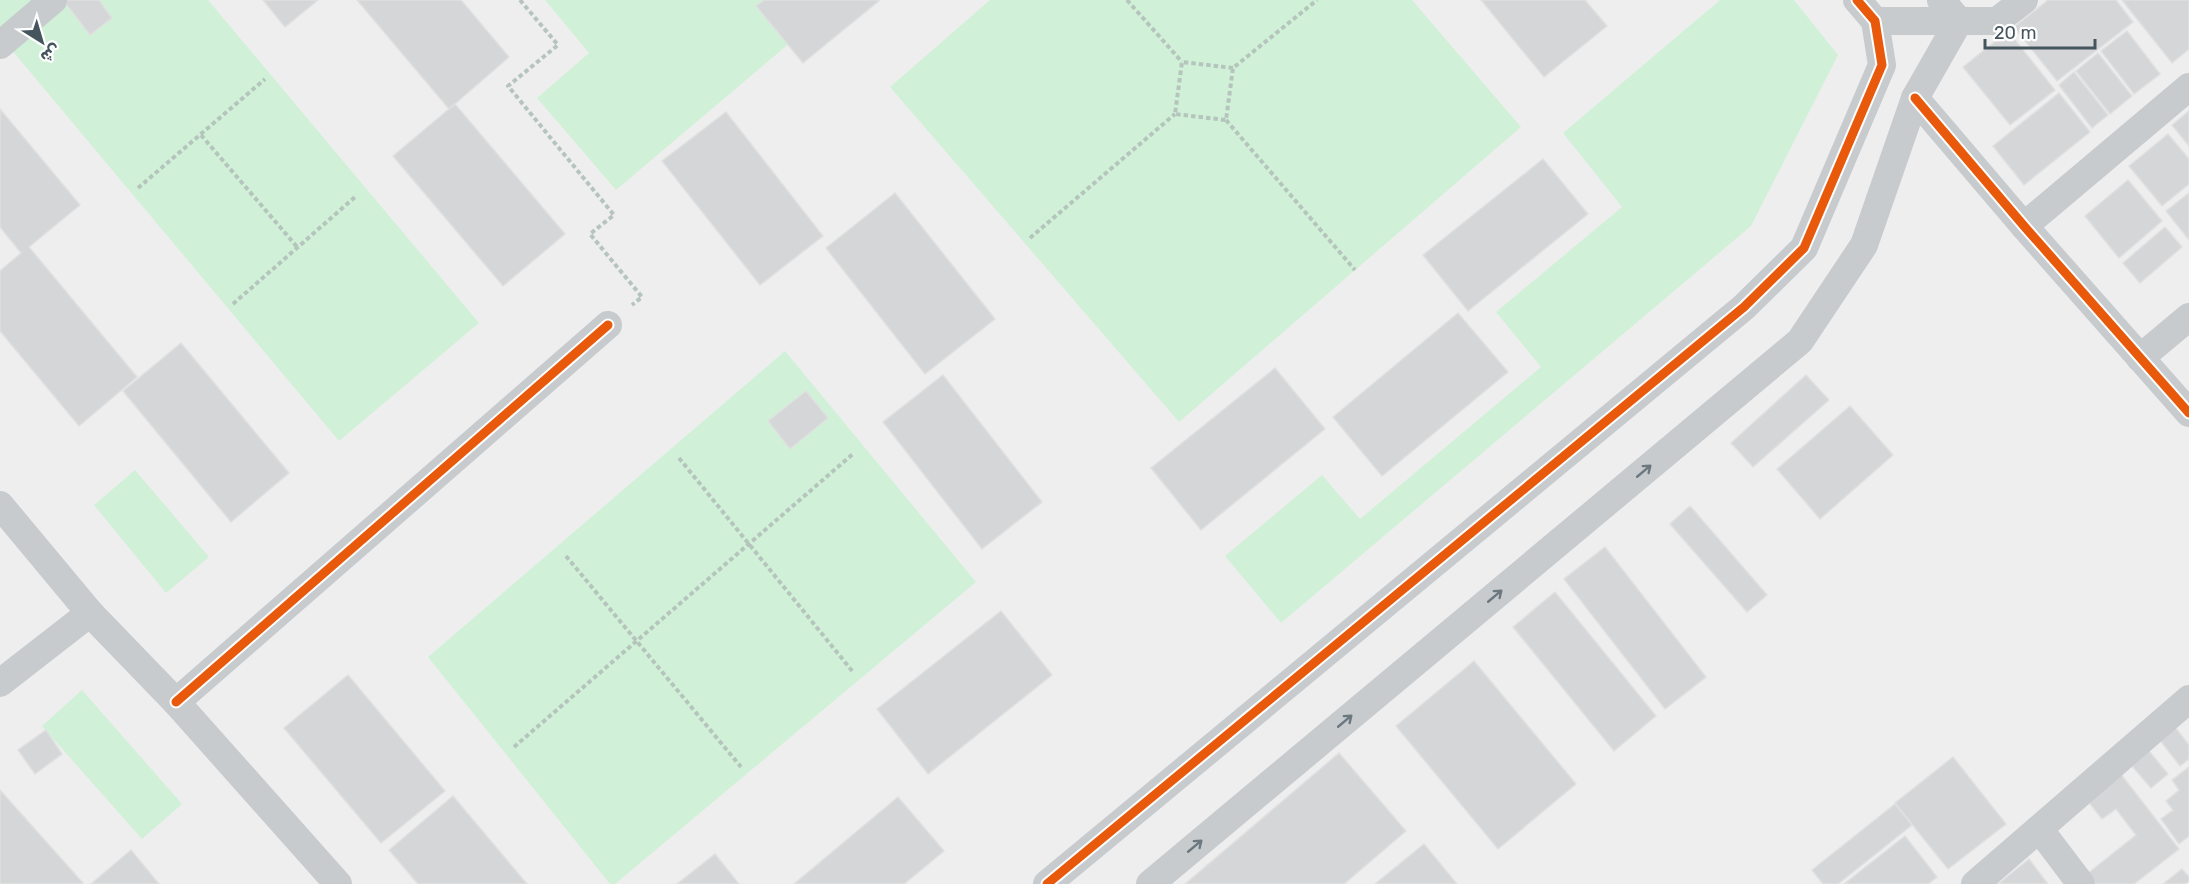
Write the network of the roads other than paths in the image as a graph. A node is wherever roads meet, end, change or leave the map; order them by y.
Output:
1 (52, 0) edge
2 (1857, 0) edge
3 (2024, 0) edge
4 (1950, 11) edge
5 (1875, 21) junction
6 (0, 45) edge
7 (2189, 87) edge
8 (1915, 98) junction
9 (2024, 226) junction
10 (2189, 317) edge
11 (608, 325) road end
12 (2140, 358) junction
13 (2189, 413) edge
14 (0, 505) edge
15 (90, 612) junction
16 (0, 683) edge
17 (2189, 699) edge
18 (176, 702) junction
19 (2040, 830) junction
20 (338, 884) edge
21 (1047, 884) edge
22 (1150, 884) edge
23 (1975, 884) edge
24 (2081, 884) edge

1 - 6 street
2 - 5 street
3 - 4 street
4 - 5 street
4 - 8 street
5 - 21 street
7 - 9 street
8 - 9 street
22 -> 8 street
9 - 12 street
10 - 12 street
11 - 18 street
12 - 13 street
14 - 15 street
15 - 16 street
15 - 18 street
17 - 19 street
18 - 20 street
19 - 23 street
19 - 24 street

